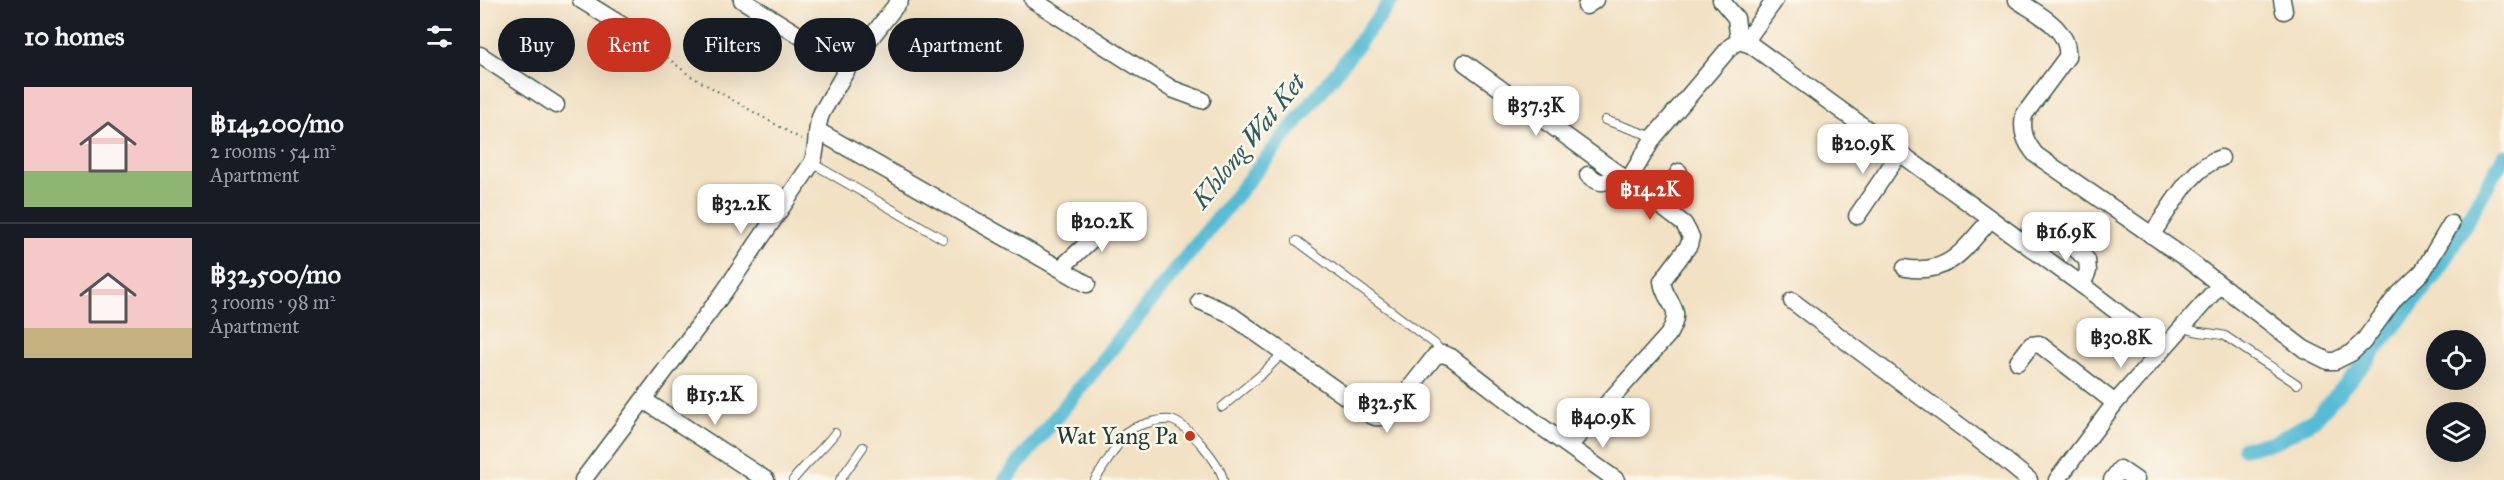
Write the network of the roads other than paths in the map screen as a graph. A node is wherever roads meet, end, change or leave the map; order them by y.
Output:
1 (581, 0) edge
2 (742, 0) edge
3 (900, 0) edge
4 (1033, 0) edge
5 (1721, 0) edge
6 (1775, 0) edge
7 (2017, 0) edge
8 (610, 18) edge
9 (876, 31) edge
10 (794, 32) edge
11 (1742, 42) junction
12 (480, 55) edge
13 (1465, 63) dead end
14 (845, 72) edge
15 (1202, 99) dead end
16 (556, 105) dead end
17 (1605, 120) dead end
18 (1654, 137) junction
19 (815, 147) junction
20 (1899, 154) junction
21 (2221, 158) dead end
22 (1678, 172) dead end
23 (1588, 175) dead end
24 (1623, 178) junction
25 (1659, 206) junction
26 (1121, 212) dead end
27 (1857, 216) dead end
28 (1990, 220) junction
29 (2451, 224) dead end
30 (2151, 235) junction
31 (943, 238) dead end
32 (2065, 239) dead end
33 (1297, 241) dead end
34 (1060, 268) junction
35 (1905, 268) dead end
36 (1087, 284) dead end
37 (2082, 285) junction
38 (2219, 286) junction
39 (1200, 301) dead end
40 (1792, 301) dead end
41 (2182, 326) junction
42 (2163, 347) junction
43 (1284, 352) junction
44 (1443, 354) junction
45 (2018, 362) dead end
46 (2297, 384) dead end
47 (645, 400) junction
48 (2115, 403) junction
49 (1222, 407) dead end
50 (835, 432) dead end
51 (1570, 445) junction
52 (862, 447) dead end
53 (584, 480) edge
54 (766, 480) edge
55 (793, 480) edge
56 (840, 480) edge
57 (1095, 480) edge
58 (1223, 480) edge
59 (1616, 480) edge
60 (2029, 480) edge
61 (2057, 480) edge
62 (2112, 480) edge
63 (2136, 480) edge

1 - 8 street
2 - 10 street
3 - 9 street
4 - 15 street
5 - 11 street
6 - 11 street
7 - 30 street
11 - 18 street
11 - 20 street
12 - 16 street
13 - 24 street
14 - 19 street
17 - 18 lane
18 - 24 street
19 - 31 lane
19 - 34 street
19 - 47 street
20 - 27 street
20 - 28 street
21 - 30 street
22 - 25 street
23 - 24 street
24 - 25 street
25 - 51 street
26 - 34 street
28 - 35 street
28 - 37 street
29 - 38 street
30 - 38 street
32 - 37 street
33 - 44 lane
34 - 36 street
37 - 42 street
38 - 41 street
39 - 43 street
40 - 60 street
41 - 42 street
41 - 46 lane
42 - 48 street
43 - 44 street
43 - 49 lane
44 - 51 street
45 - 48 street
47 - 53 street
47 - 54 street
48 - 61 street
50 - 55 lane
51 - 59 street
52 - 56 lane
57 - 58 lane
62 - 63 street

